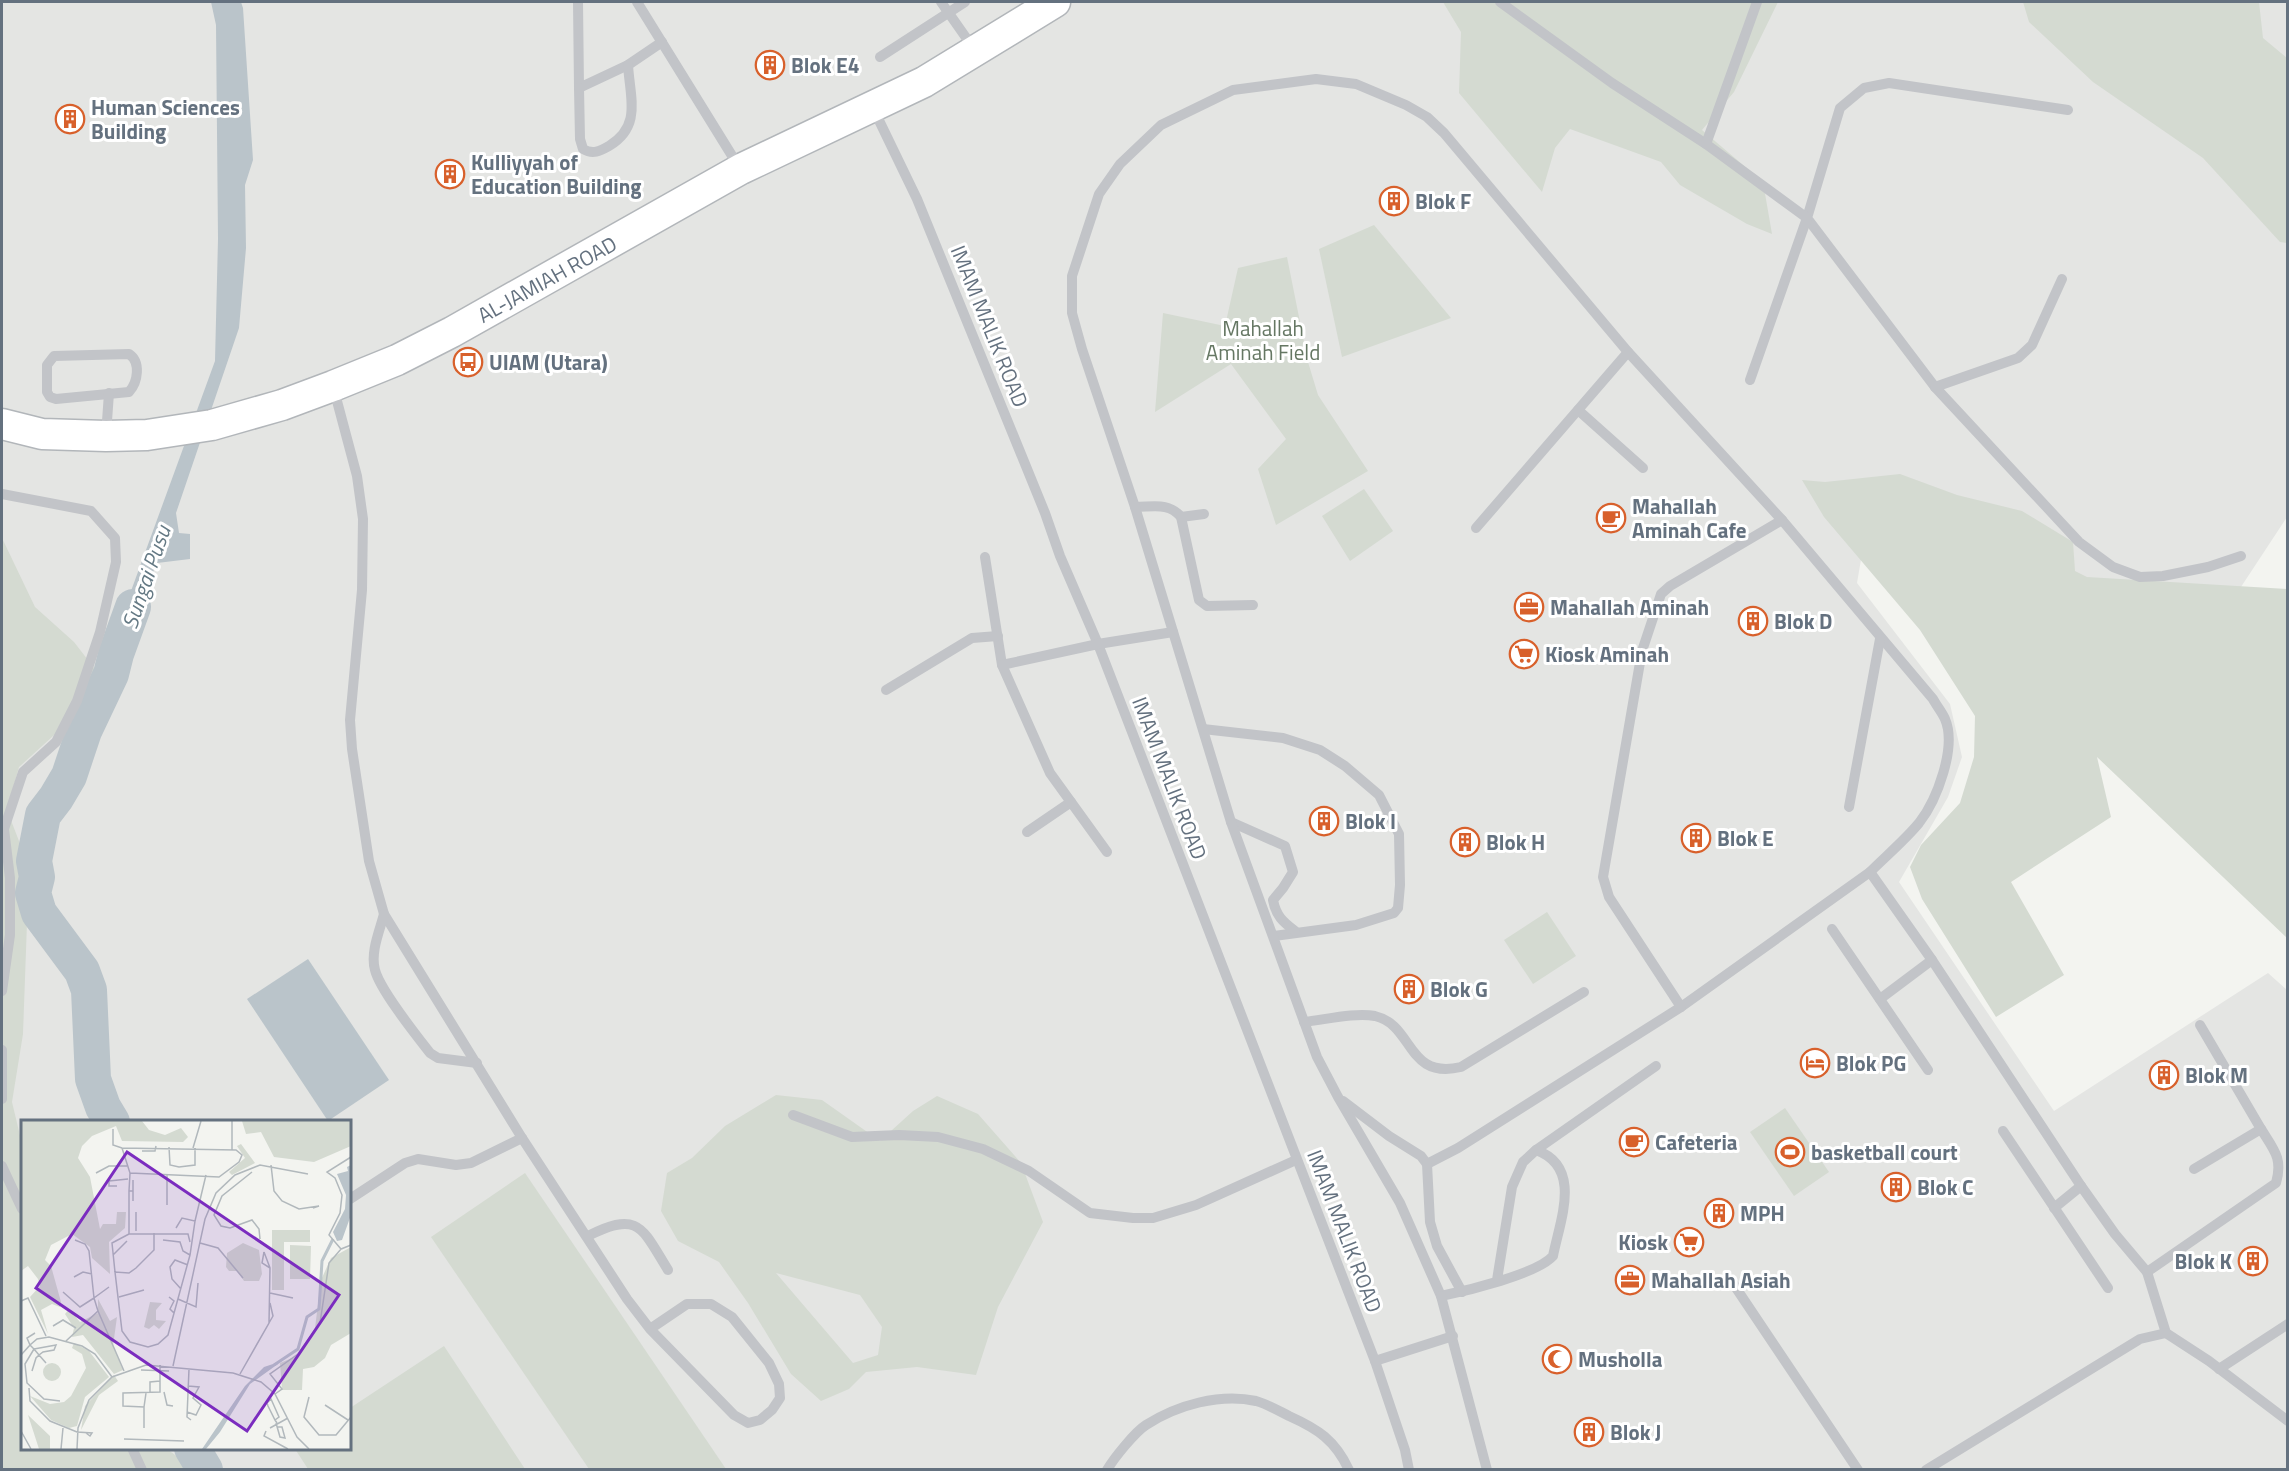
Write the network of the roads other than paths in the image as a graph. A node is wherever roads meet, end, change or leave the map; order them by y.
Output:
1 (578, 2) edge
2 (637, 2) edge
3 (941, 2) edge
4 (965, 2) edge
5 (1055, 2) edge
6 (1500, 2) edge
7 (1757, 2) edge
8 (949, 12) junction
9 (662, 42) junction
10 (976, 52) junction
11 (880, 57) dead end
12 (628, 65) junction
13 (579, 88) junction
14 (873, 108) junction
15 (2068, 110) dead end
16 (1706, 144) junction
17 (741, 170) junction
18 (1807, 218) junction
19 (2062, 279) dead end
20 (1628, 352) junction
21 (1750, 380) dead end
22 (333, 386) junction
23 (1935, 387) junction
24 (109, 393) junction
25 (1578, 410) junction
26 (2, 424) edge
27 (106, 436) junction
28 (1643, 468) dead end
29 (2, 494) edge
30 (1135, 507) junction
31 (1204, 514) dead end
32 (1181, 517) junction
33 (1782, 520) junction
34 (1476, 528) dead end
35 (985, 556) dead end
36 (2241, 556) dead end
37 (1252, 605) dead end
38 (1173, 632) junction
39 (998, 636) junction
40 (1880, 639) junction
41 (1098, 644) junction
42 (1002, 664) junction
43 (886, 690) dead end
44 (1203, 729) junction
45 (1071, 802) junction
46 (1849, 807) dead end
47 (1231, 822) junction
48 (1027, 832) dead end
49 (1107, 852) dead end
50 (1870, 872) junction
51 (384, 914) junction
52 (1832, 929) dead end
53 (1295, 931) junction
54 (1274, 936) junction
55 (1932, 960) junction
56 (2, 991) edge
57 (1584, 992) dead end
58 (1880, 999) junction
59 (1681, 1007) junction
60 (1304, 1022) junction
61 (2200, 1025) dead end
62 (2, 1050) edge
63 (477, 1063) junction
64 (1656, 1066) dead end
65 (1928, 1070) dead end
66 (1338, 1097) junction
67 (2, 1099) edge
68 (793, 1115) dead end
69 (2261, 1129) junction
70 (2002, 1131) dead end
71 (522, 1138) junction
72 (1536, 1150) junction
73 (1296, 1160) junction
74 (1427, 1164) junction
75 (2, 1166) edge
76 (2194, 1169) dead end
77 (2081, 1186) junction
78 (351, 1198) edge
79 (21, 1207) edge
80 (2054, 1208) junction
81 (588, 1236) junction
82 (668, 1270) dead end
83 (2147, 1272) junction
84 (1730, 1279) dead end
85 (1497, 1280) junction
86 (2108, 1288) dead end
87 (1462, 1292) junction
88 (1441, 1296) junction
89 (2288, 1324) edge
90 (650, 1329) junction
91 (2166, 1333) junction
92 (1453, 1336) junction
93 (1375, 1361) junction
94 (2219, 1369) junction
95 (2288, 1421) edge
96 (132, 1450) edge
97 (142, 1470) edge
98 (1107, 1470) edge
99 (1349, 1470) edge
100 (1409, 1470) edge
101 (1487, 1470) edge
102 (1858, 1470) edge
103 (1926, 1470) edge

1 - 13 lane
2 - 9 lane
3 - 8 lane
4 - 8 lane
5 - 10 street, AL-JAMIAH ROAD
6 - 16 lane
7 - 16 lane
8 - 10 lane
8 - 11 lane
9 - 12 lane
9 - 17 lane
10 - 14 street, AL-JAMIAH ROAD
12 - 13 lane
12 - 13 lane
14 - 17 street, AL-JAMIAH ROAD
14 - 41 lane, IMAM MALIK ROAD
15 - 18 lane
16 - 18 lane
17 - 22 street, AL-JAMIAH ROAD
18 - 21 lane
18 - 23 lane
19 - 23 lane
20 - 25 lane
20 - 30 lane
20 - 33 lane
22 - 27 street, AL-JAMIAH ROAD
22 - 51 lane
23 - 36 lane
24 - 24 lane
24 - 27 lane
25 - 28 lane
25 - 34 lane
26 - 27 street, AL-JAMIAH ROAD
29 - 56 lane
30 - 32 lane
30 - 38 lane
31 - 32 lane
32 - 37 lane
33 - 40 lane
33 - 59 lane
35 - 39 lane
38 - 41 lane
38 - 44 lane
39 - 42 lane
39 - 43 lane
40 - 46 lane
40 - 50 lane
41 - 42 lane
41 - 73 lane, IMAM MALIK ROAD
42 - 45 lane
44 - 47 lane
44 - 53 lane
45 - 48 lane
45 - 49 lane
47 - 53 lane
47 - 54 lane
50 - 55 lane
50 - 59 lane
51 - 63 lane
51 - 63 lane
52 - 58 lane
53 - 54 lane
54 - 60 lane
55 - 58 lane
55 - 77 lane
57 - 60 lane
58 - 65 lane
59 - 74 lane
60 - 66 lane
61 - 69 lane
62 - 67 lane
63 - 71 lane
64 - 72 lane
66 - 74 lane
66 - 88 lane
68 - 73 lane
69 - 76 lane
69 - 83 lane
70 - 80 lane
71 - 78 lane
71 - 81 lane
72 - 85 lane
72 - 85 lane
73 - 93 lane, IMAM MALIK ROAD
74 - 87 lane
75 - 79 lane
77 - 80 lane
77 - 83 lane
80 - 86 lane
81 - 82 lane
81 - 90 lane
83 - 91 lane
84 - 102 lane
85 - 87 lane
87 - 88 lane
88 - 92 lane
89 - 94 lane
90 - 90 lane
91 - 94 lane
91 - 103 lane
92 - 93 lane
92 - 101 lane
93 - 100 lane, IMAM MALIK ROAD
94 - 95 lane
96 - 97 lane
98 - 99 lane

